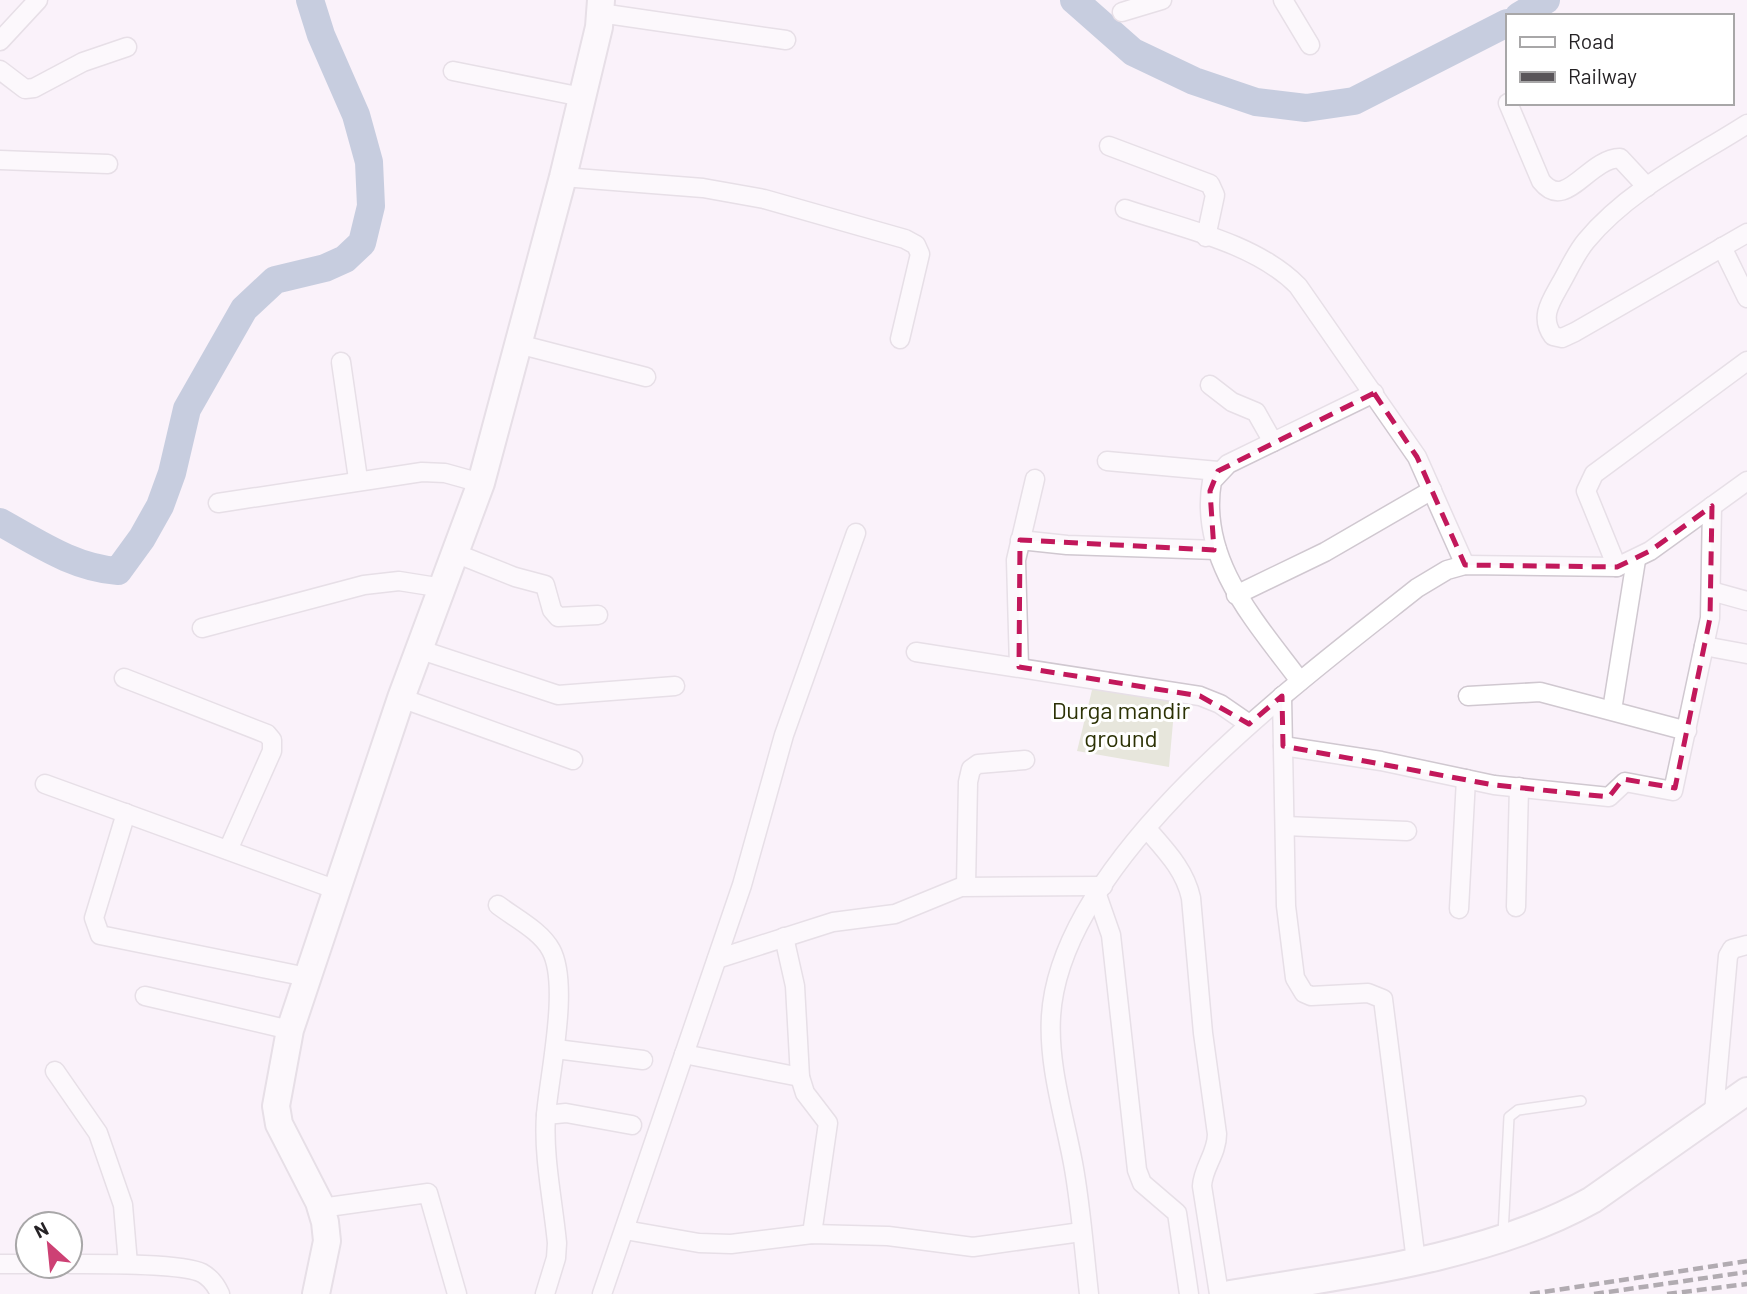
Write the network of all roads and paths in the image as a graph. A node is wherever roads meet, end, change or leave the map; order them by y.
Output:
1 (38, 0) edge
2 (1162, 0) edge
3 (1283, 0) edge
4 (601, 7) edge
5 (1122, 12) dead end
6 (786, 40) dead end
7 (0, 41) edge
8 (1310, 45) dead end
9 (127, 47) dead end
10 (0, 70) edge
11 (453, 71) dead end
12 (582, 97) junction
13 (1509, 105) edge
14 (1747, 124) edge
15 (1110, 146) dead end
16 (0, 160) edge
17 (108, 164) dead end
18 (563, 177) junction
19 (1647, 187) junction
20 (1125, 209) dead end
21 (1747, 233) edge
22 (1206, 237) junction
23 (1722, 247) junction
24 (1747, 298) edge
25 (900, 339) dead end
26 (518, 344) junction
27 (341, 362) dead end
28 (1747, 362) edge
29 (646, 377) dead end
30 (1210, 385) dead end
31 (1374, 393) junction
32 (1273, 442) junction
33 (1107, 461) dead end
34 (1218, 471) junction
35 (358, 479) junction
36 (1035, 479) dead end
37 (1747, 481) edge
38 (481, 483) junction
39 (1432, 490) junction
40 (218, 503) dead end
41 (1712, 506) junction
42 (856, 533) dead end
43 (1020, 540) junction
44 (1217, 550) junction
45 (456, 553) junction
46 (1636, 560) junction
47 (1465, 565) junction
48 (1617, 567) junction
49 (443, 588) junction
50 (1711, 591) junction
51 (1236, 595) junction
52 (1747, 601) edge
53 (598, 615) dead end
54 (202, 628) dead end
55 (1704, 646) junction
56 (418, 649) junction
57 (916, 652) dead end
58 (1747, 654) edge
59 (1019, 667) junction
60 (124, 678) dead end
61 (1300, 681) junction
62 (675, 686) dead end
63 (1282, 696) junction
64 (1468, 696) dead end
65 (401, 698) junction
66 (1612, 710) junction
67 (1249, 724) junction
68 (1687, 731) junction
69 (1283, 746) junction
70 (573, 760) dead end
71 (1025, 760) dead end
72 (1466, 779) junction
73 (45, 784) dead end
74 (1520, 787) junction
75 (126, 813) junction
76 (1285, 826) junction
77 (1147, 830) junction
78 (1407, 831) dead end
79 (228, 850) junction
80 (966, 886) junction
81 (337, 890) junction
82 (1100, 890) junction
83 (498, 905) dead end
84 (1459, 908) dead end
85 (1516, 908) dead end
86 (784, 937) junction
87 (1747, 945) edge
88 (717, 959) junction
89 (307, 977) junction
90 (145, 996) dead end
91 (290, 1030) junction
92 (556, 1049) junction
93 (684, 1054) junction
94 (643, 1060) dead end
95 (55, 1072) dead end
96 (800, 1077) junction
97 (1747, 1091) edge
98 (1581, 1101) dead end
99 (1714, 1112) junction
100 (546, 1115) junction
101 (632, 1125) dead end
102 (321, 1208) junction
103 (625, 1230) junction
104 (1082, 1232) junction
105 (813, 1234) junction
106 (1503, 1236) junction
107 (1416, 1261) junction
108 (84, 1264) edge
109 (128, 1264) junction
110 (220, 1294) edge
111 (316, 1294) edge
112 (457, 1294) edge
113 (545, 1294) edge
114 (603, 1294) edge
115 (1089, 1294) edge
116 (1189, 1294) edge
117 (1219, 1294) edge
118 (1230, 1294) edge

1 - 7 street
2 - 5 street
3 - 8 street
4 - 6 street
4 - 12 street
9 - 10 street
11 - 12 street
12 - 18 street
13 - 19 street
14 - 19 street
15 - 22 street
16 - 17 street
18 - 25 street
18 - 26 street
19 - 23 street
20 - 22 street
21 - 23 street
22 - 31 street
23 - 24 street
26 - 29 street
26 - 38 street
27 - 35 street
28 - 48 street
30 - 32 street
31 - 32 street
31 - 39 street
32 - 34 street
33 - 34 street
34 - 44 street
35 - 38 street
35 - 40 street
36 - 43 street
37 - 41 street
38 - 45 street
39 - 47 street
39 - 51 street
41 - 46 street
41 - 50 street
42 - 88 street
43 - 44 street
43 - 59 street
44 - 51 street
45 - 49 street
45 - 53 street
46 - 48 street
46 - 66 street
47 - 48 street
47 - 61 street
49 - 54 street
49 - 56 street
50 - 52 street
50 - 55 street
51 - 61 street
55 - 58 street
55 - 68 street
56 - 62 street
56 - 65 street
57 - 59 street
59 - 67 street
60 - 79 street
61 - 63 street
63 - 67 street
63 - 69 street
64 - 66 street
65 - 70 street
65 - 81 street
66 - 68 street
67 - 77 street
68 - 74 street
69 - 72 street
69 - 76 street
71 - 80 street
72 - 74 street
72 - 84 street
73 - 75 street
74 - 85 street
75 - 79 street
75 - 89 street
76 - 78 street
76 - 107 street
77 - 82 street
77 - 117 street
79 - 81 street
80 - 82 street
80 - 86 street
81 - 89 street
82 - 104 street
82 - 116 street
83 - 92 street
86 - 88 street
86 - 96 street
87 - 99 street
88 - 93 street
89 - 91 street
90 - 91 street
91 - 102 street
92 - 94 street
92 - 100 street
93 - 96 street
93 - 103 street
95 - 109 street
96 - 105 street
97 - 99 street
98 - 106 lane
99 - 106 street
100 - 101 street
100 - 113 street
102 - 111 street
102 - 112 street
103 - 105 street
103 - 114 street
104 - 105 street
104 - 115 street
106 - 107 street
107 - 118 street
108 - 109 street
109 - 110 street

